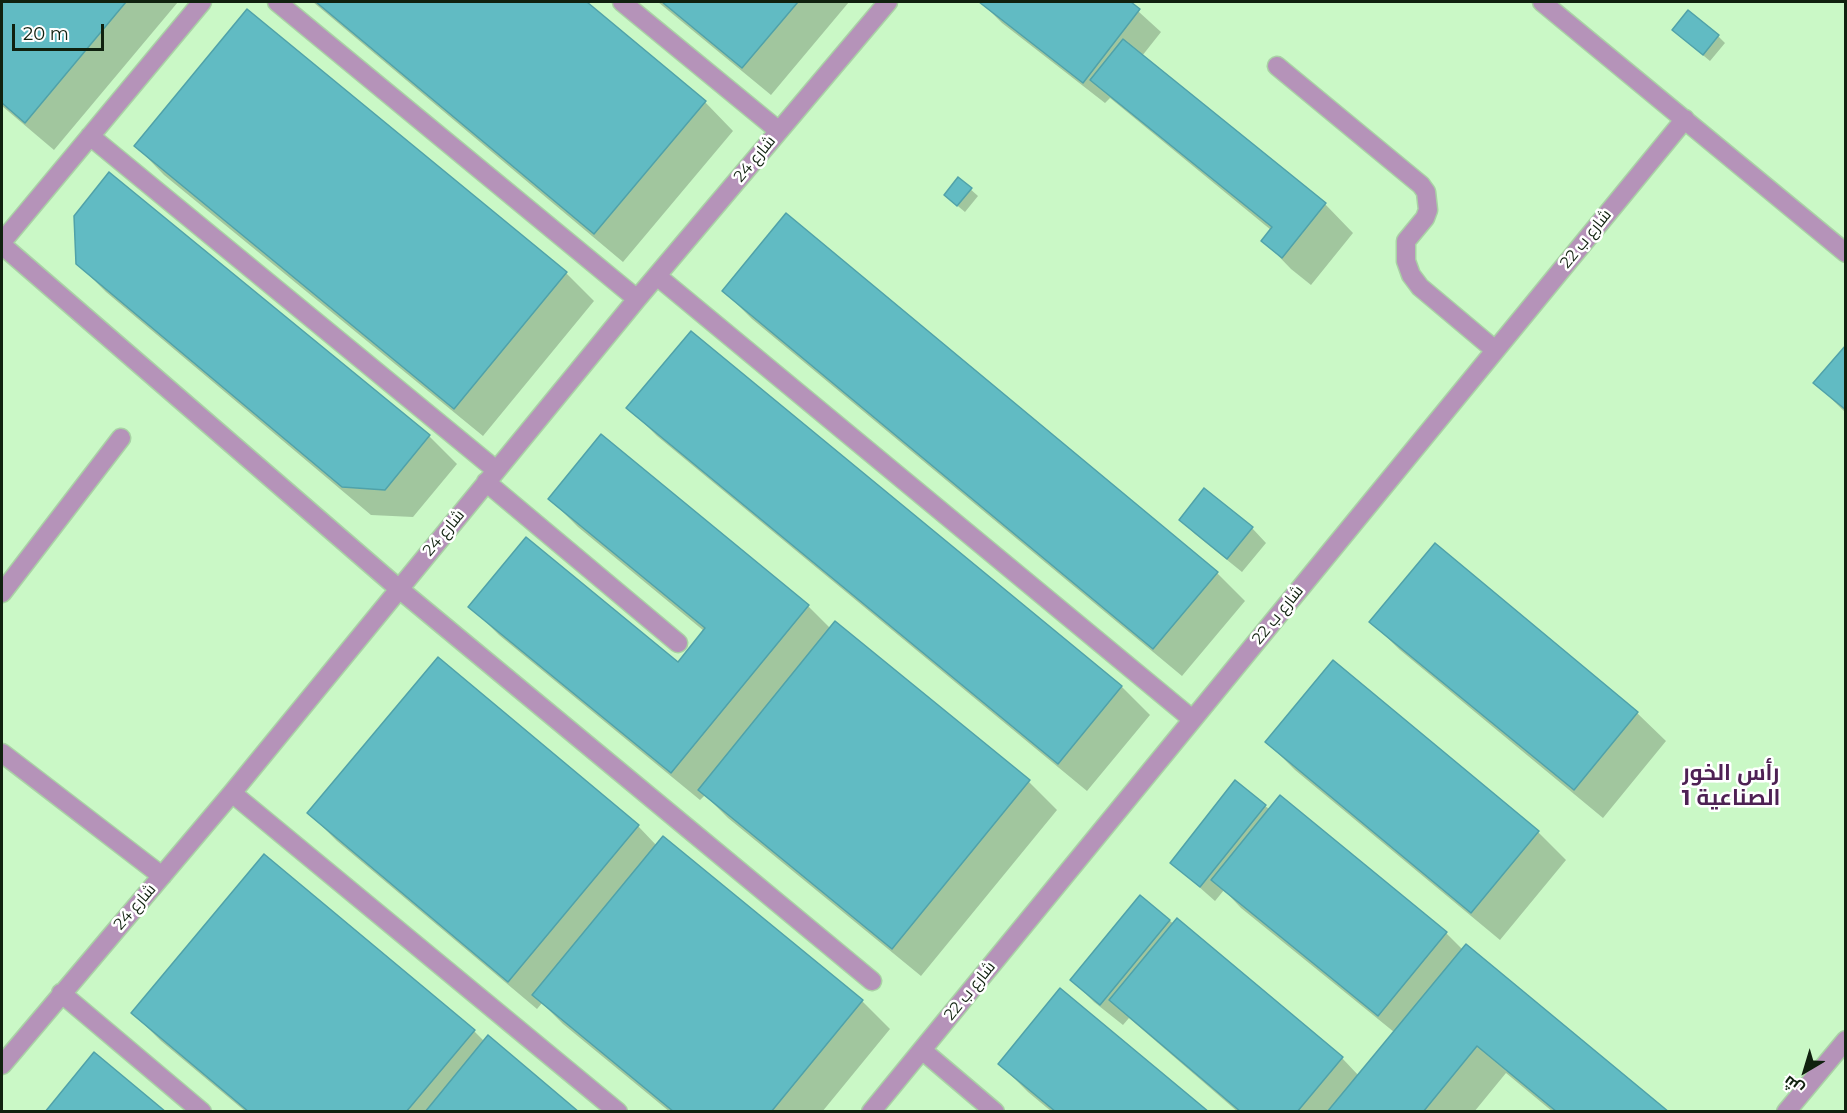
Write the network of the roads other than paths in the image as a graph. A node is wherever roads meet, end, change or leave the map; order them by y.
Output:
1 (202, 2) edge
2 (277, 2) edge
3 (622, 2) edge
4 (888, 2) edge
5 (1542, 2) edge
6 (1277, 66) dead end
7 (1685, 119) junction
8 (778, 131) junction
9 (90, 136) junction
10 (2, 244) edge
11 (1845, 253) edge
12 (657, 276) junction
13 (638, 299) junction
14 (1495, 350) junction
15 (121, 438) dead end
16 (491, 476) junction
17 (398, 588) junction
18 (2, 593) edge
19 (678, 643) dead end
20 (1192, 719) junction
21 (2, 753) edge
22 (231, 793) junction
23 (162, 876) junction
24 (872, 981) dead end
25 (61, 993) junction
26 (1845, 1040) edge
27 (922, 1050) junction
28 (2, 1065) edge
29 (202, 1112) edge
30 (618, 1112) edge
31 (872, 1112) edge
32 (995, 1112) edge
33 (1786, 1112) edge

1 - 9 street
2 - 13 street
3 - 8 street
4 - 8 street, شارع 24
5 - 7 street
6 - 14 street
7 - 11 street
7 - 14 street, شارع ب 22
8 - 12 street, شارع 24
9 - 10 street
9 - 16 street
10 - 17 street
12 - 13 street, شارع 24
12 - 20 street
13 - 16 street, شارع 24
14 - 20 street, شارع ب 22
15 - 18 street
16 - 17 street, شارع 24
16 - 19 street
17 - 22 street, شارع 24
17 - 24 street
20 - 27 street, شارع ب 22
21 - 23 street
22 - 23 street, شارع 24
22 - 30 street
23 - 25 street, شارع 24
25 - 28 street, شارع 24
25 - 29 street
26 - 33 street
27 - 31 street, شارع ب 22
27 - 32 street

